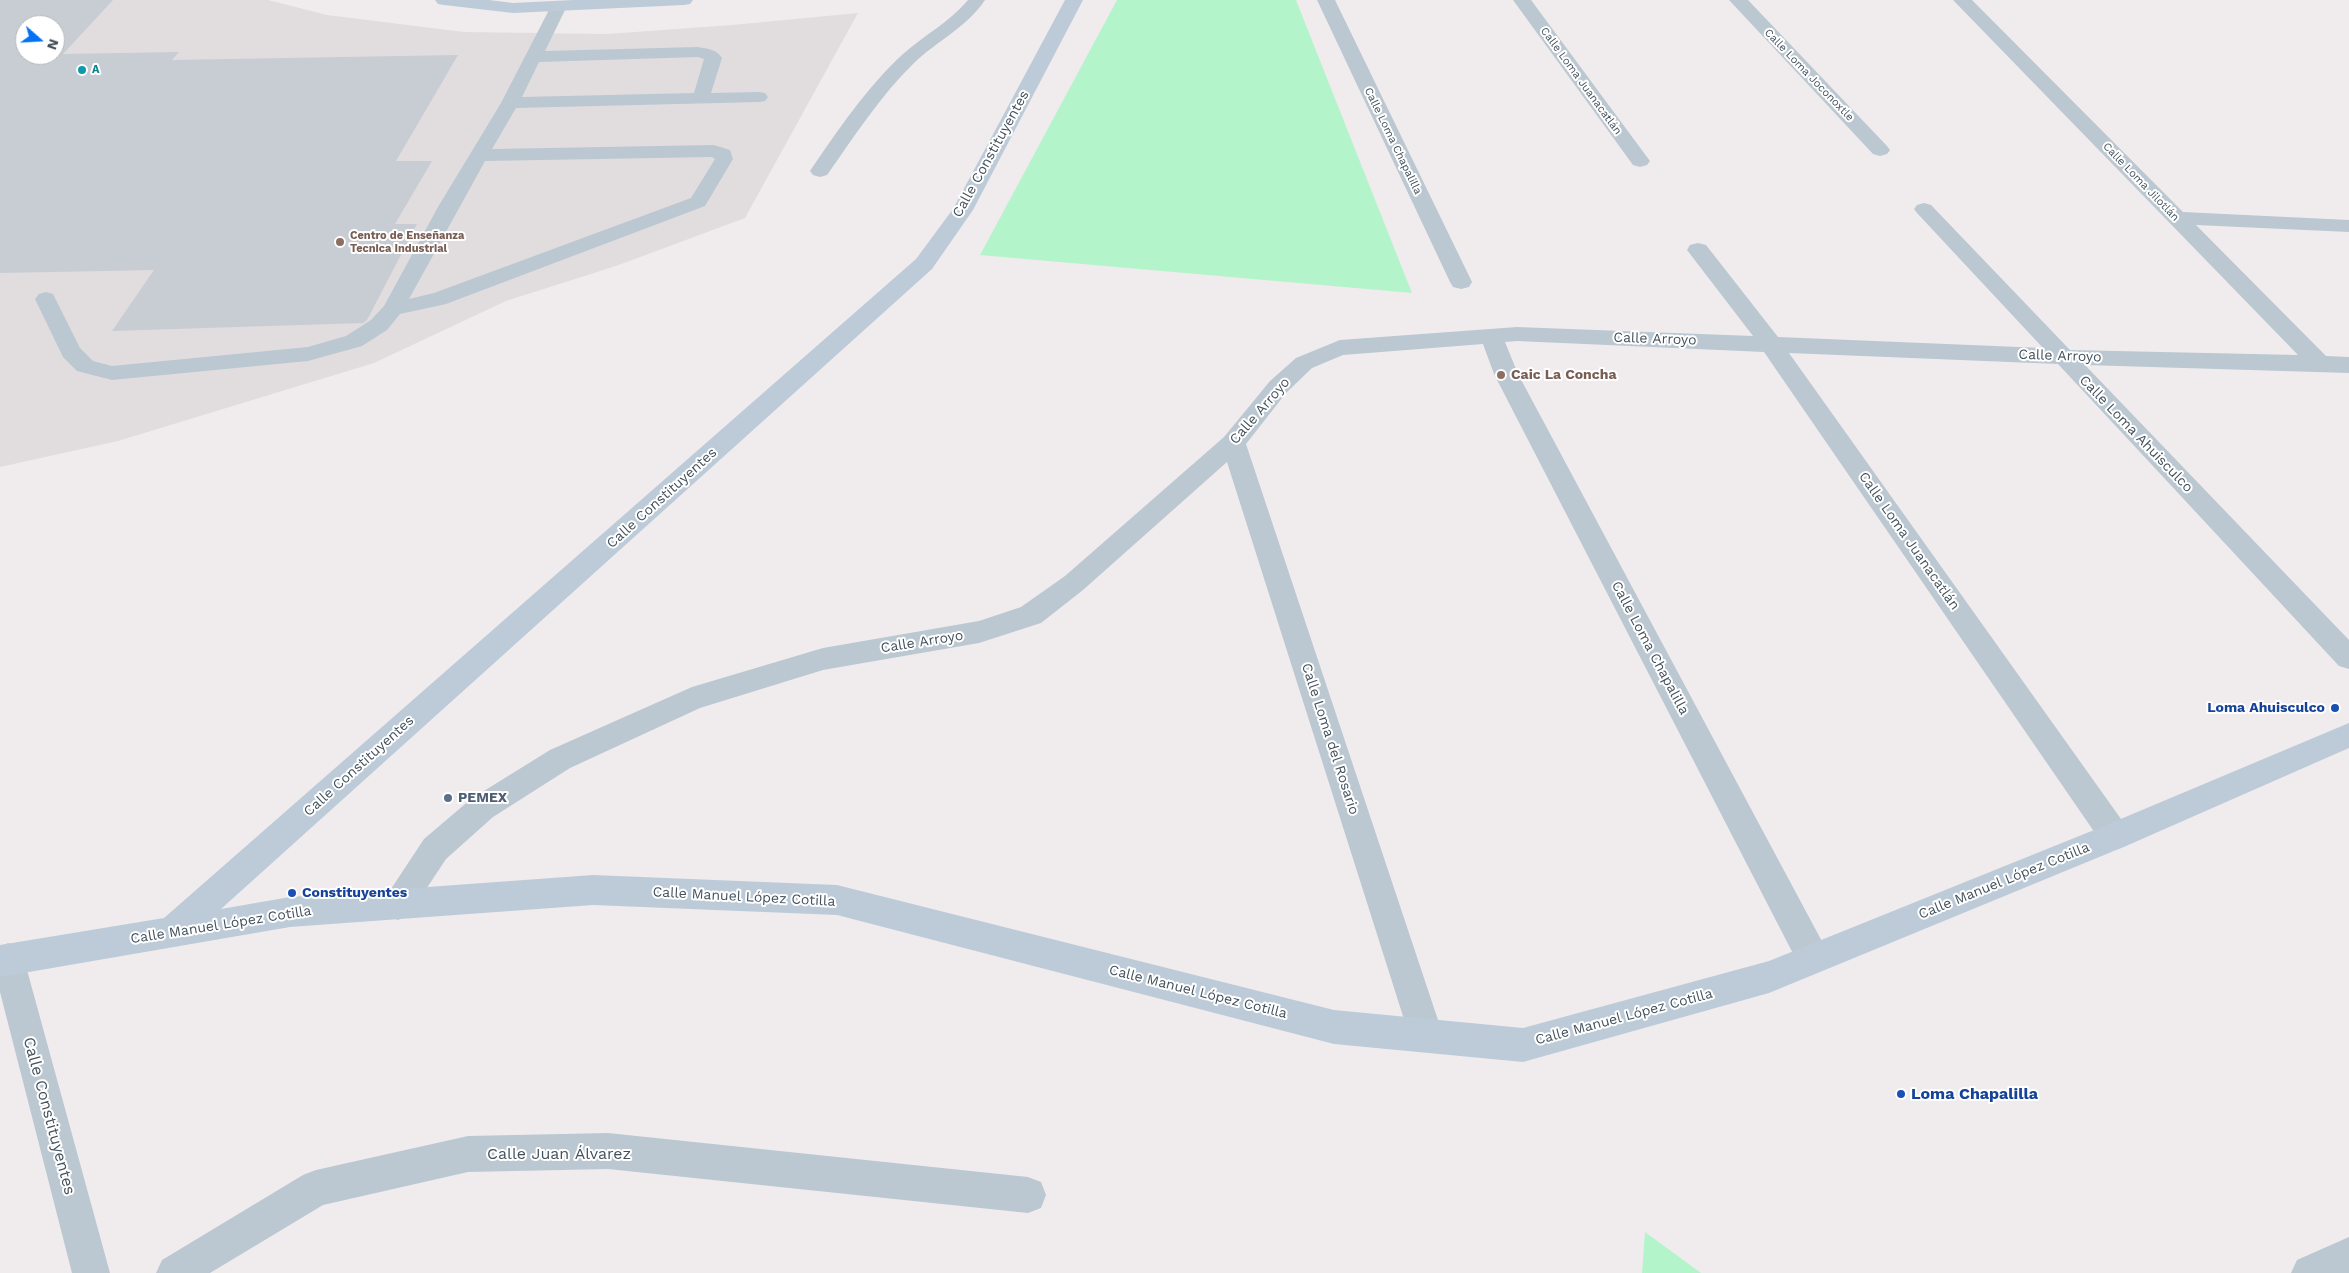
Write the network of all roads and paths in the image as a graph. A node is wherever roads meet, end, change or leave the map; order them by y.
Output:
1 (444, 0) edge
2 (684, 0) edge
3 (977, 0) edge
4 (1074, 0) edge
5 (1326, 0) edge
6 (1522, 0) edge
7 (1738, 0) edge
8 (1962, 0) edge
9 (658, 1) edge
10 (559, 6) junction
11 (534, 57) junction
12 (760, 97) dead end
13 (701, 98) junction
14 (510, 103) junction
15 (1880, 150) dead end
16 (478, 155) junction
17 (1640, 161) dead end
18 (820, 171) dead end
19 (1924, 209) dead end
20 (2176, 218) junction
21 (2349, 226) edge
22 (1698, 250) dead end
23 (1461, 282) dead end
24 (46, 299) dead end
25 (393, 309) junction
26 (1491, 336) junction
27 (1770, 343) junction
28 (2063, 357) junction
29 (2320, 363) junction
30 (2349, 365) edge
31 (1233, 443) junction
32 (2349, 658) edge
33 (2349, 736) edge
34 (2115, 836) junction
35 (398, 905) junction
36 (172, 932) junction
37 (1812, 958) junction
38 (4, 960) edge
39 (1426, 1035) junction
40 (1028, 1195) dead end
41 (91, 1273) edge
42 (175, 1273) edge

1 - 10 street
2 - 9 street
3 - 18 lane
4 - 36 street, Calle Constituyentes
5 - 23 street, Calle Loma Chapalilla
6 - 17 street, Calle Loma Juanacatlán
7 - 15 street, Calle Loma Joconoxtle
8 - 20 street, Calle Loma Jilotlán
9 - 10 street
10 - 11 lane
11 - 13 lane
11 - 14 lane
12 - 13 lane
13 - 14 lane
14 - 16 lane
16 - 25 lane
16 - 25 lane
19 - 28 street, Calle Loma Ahuisculco
20 - 21 street
20 - 29 street, Calle Loma Jilotlán
22 - 27 street, Calle Loma Juanacatlán
24 - 25 lane
26 - 27 street, Calle Arroyo
26 - 31 street, Calle Arroyo
26 - 37 street, Calle Loma Chapalilla
27 - 28 street, Calle Arroyo
27 - 34 street, Calle Loma Juanacatlán
28 - 29 street, Calle Arroyo
28 - 32 street, Calle Loma Ahuisculco
29 - 30 street, Calle Arroyo
31 - 35 street, Calle Arroyo
31 - 39 street, Calle Loma del Rosario
33 - 34 street, Calle Manuel López Cotilla
34 - 37 street, Calle Manuel López Cotilla
35 - 36 street, Calle Manuel López Cotilla
35 - 39 street, Calle Manuel López Cotilla
36 - 38 street, Calle Manuel López Cotilla
37 - 39 street, Calle Manuel López Cotilla
38 - 41 street, Calle Constituyentes
40 - 42 street, Calle Juan Álvarez

